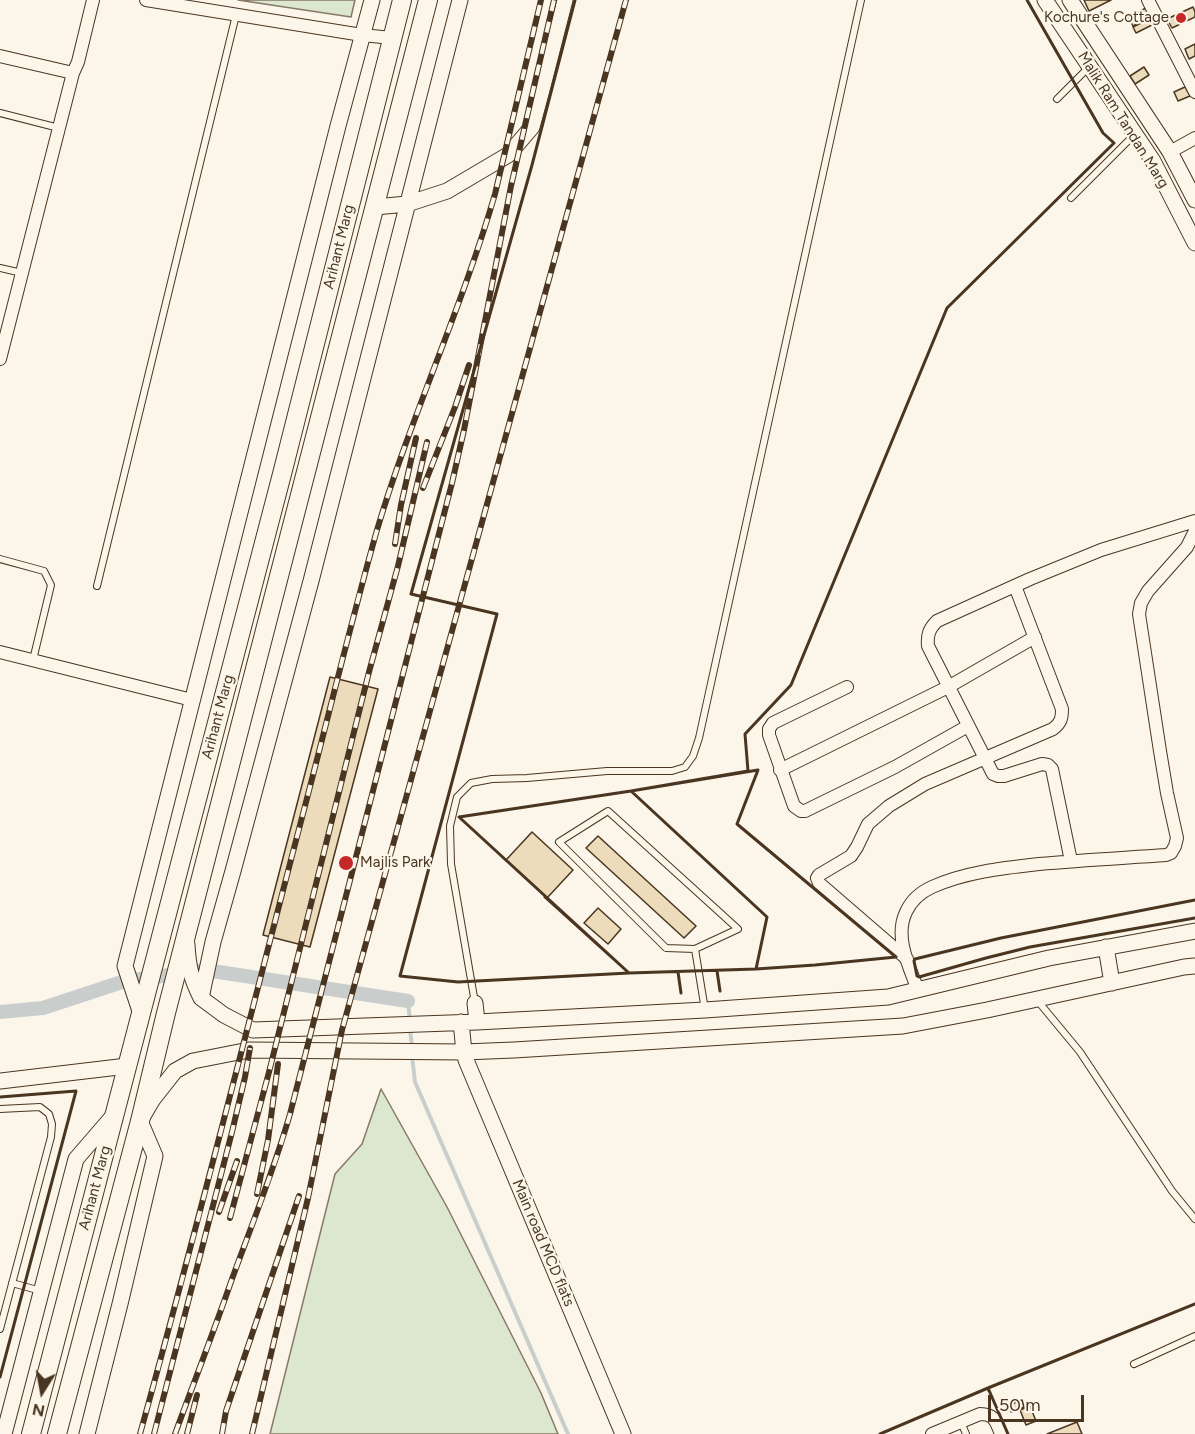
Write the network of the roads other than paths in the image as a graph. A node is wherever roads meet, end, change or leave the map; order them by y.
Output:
1 (93, 0) edge
2 (146, 0) edge
3 (372, 0) edge
4 (402, 0) edge
5 (428, 0) edge
6 (460, 0) edge
7 (565, 0) edge
8 (861, 0) edge
9 (1045, 0) edge
10 (1070, 0) edge
11 (1148, 0) edge
12 (236, 14) junction
13 (362, 34) junction
14 (392, 38) junction
15 (0, 56) edge
16 (1090, 66) junction
17 (73, 73) junction
18 (1195, 92) edge
19 (1058, 99) dead end
20 (0, 113) edge
21 (59, 128) junction
22 (1136, 134) junction
23 (1195, 138) edge
24 (1170, 152) junction
25 (1153, 161) junction
26 (1071, 198) dead end
27 (1195, 200) edge
28 (407, 204) junction
29 (375, 207) junction
30 (1195, 243) edge
31 (0, 268) edge
32 (22, 273) junction
33 (4, 325) edge
34 (0, 359) edge
35 (273, 508) junction
36 (296, 514) junction
37 (1195, 521) edge
38 (1195, 531) edge
39 (1, 560) edge
40 (0, 568) edge
41 (97, 585) dead end
42 (1015, 586) junction
43 (1035, 637) junction
44 (0, 652) edge
45 (33, 660) junction
46 (847, 687) dead end
47 (948, 687) junction
48 (192, 700) junction
49 (968, 726) junction
50 (984, 758) junction
51 (780, 770) junction
52 (1071, 861) junction
53 (1195, 931) edge
54 (185, 943) junction
55 (1106, 947) junction
56 (695, 949) junction
57 (906, 958) junction
58 (1195, 966) edge
59 (1112, 983) junction
60 (918, 990) junction
61 (202, 991) junction
62 (1037, 999) junction
63 (475, 1003) joint
64 (141, 1009) junction
65 (705, 1010) junction
66 (461, 1022) junction
67 (477, 1022) junction
68 (464, 1052) junction
69 (127, 1066) junction
70 (0, 1081) edge
71 (0, 1109) edge
72 (115, 1114) junction
73 (140, 1121) junction
74 (1195, 1219) edge
75 (12, 1283) junction
76 (42, 1291) junction
77 (0, 1329) edge
78 (1195, 1336) edge
79 (1134, 1364) dead end
80 (40, 1399) junction
81 (65, 1406) junction
82 (964, 1428) edge
83 (935, 1433) edge
84 (4, 1434) edge
85 (31, 1434) edge
86 (57, 1434) edge
87 (87, 1434) edge
88 (623, 1434) edge
89 (1000, 1434) edge

1 - 17 street
2 - 12 street
3 - 13 street
4 - 14 main road, Arihant Marg
5 - 29 main road, Arihant Marg
6 - 28 street
7 - 28 street
8 - 63 lane
9 - 16 street, Malik Ram Tandan Marg
10 - 24 street, Malik Ram Tandan Marg
11 - 18 street
12 - 13 street
12 - 41 lane
13 - 14 street
13 - 48 street
14 - 35 main road, Arihant Marg
15 - 17 street
16 - 19 lane
16 - 22 street, Malik Ram Tandan Marg
17 - 21 street
20 - 21 lane
21 - 32 street
22 - 25 street, Malik Ram Tandan Marg
22 - 26 lane
23 - 24 street
24 - 25 street
24 - 27 street, Malik Ram Tandan Marg
25 - 30 street, Malik Ram Tandan Marg
28 - 29 street
28 - 61 street
29 - 36 main road, Arihant Marg
31 - 32 lane
32 - 33 street
33 - 34 street
35 - 36 main road
35 - 64 main road, Arihant Marg
36 - 54 main road, Arihant Marg
37 - 42 street
38 - 52 street
39 - 40 lane
39 - 45 lane
42 - 43 street
42 - 47 street
43 - 47 street
43 - 50 street
44 - 45 street
45 - 48 street
46 - 51 street
47 - 49 street
47 - 51 street
48 - 64 street
49 - 50 street
49 - 51 street
50 - 52 street
50 - 57 street
52 - 57 street
53 - 55 street
54 - 61 street
54 - 73 main road, Arihant Marg
55 - 59 street
55 - 60 street
56 - 56 lane
56 - 65 lane
57 - 60 street
58 - 59 street
59 - 62 street
60 - 65 street
61 - 66 street
62 - 68 street
62 - 74 lane
63 - 67 street
64 - 69 main road, Arihant Marg
65 - 67 street
66 - 67 street
66 - 68 street, Main road MCD flats
68 - 73 street
68 - 88 street, Main road MCD flats
69 - 70 street
69 - 72 main road, Arihant Marg
71 - 75 lane
72 - 76 street
72 - 80 main road, Arihant Marg
73 - 81 main road, Arihant Marg
73 - 87 street
75 - 76 lane
75 - 77 lane
76 - 84 street
78 - 79 lane
80 - 81 main road
80 - 85 main road, Arihant Marg
81 - 86 main road, Arihant Marg
82 - 83 street
82 - 89 street

